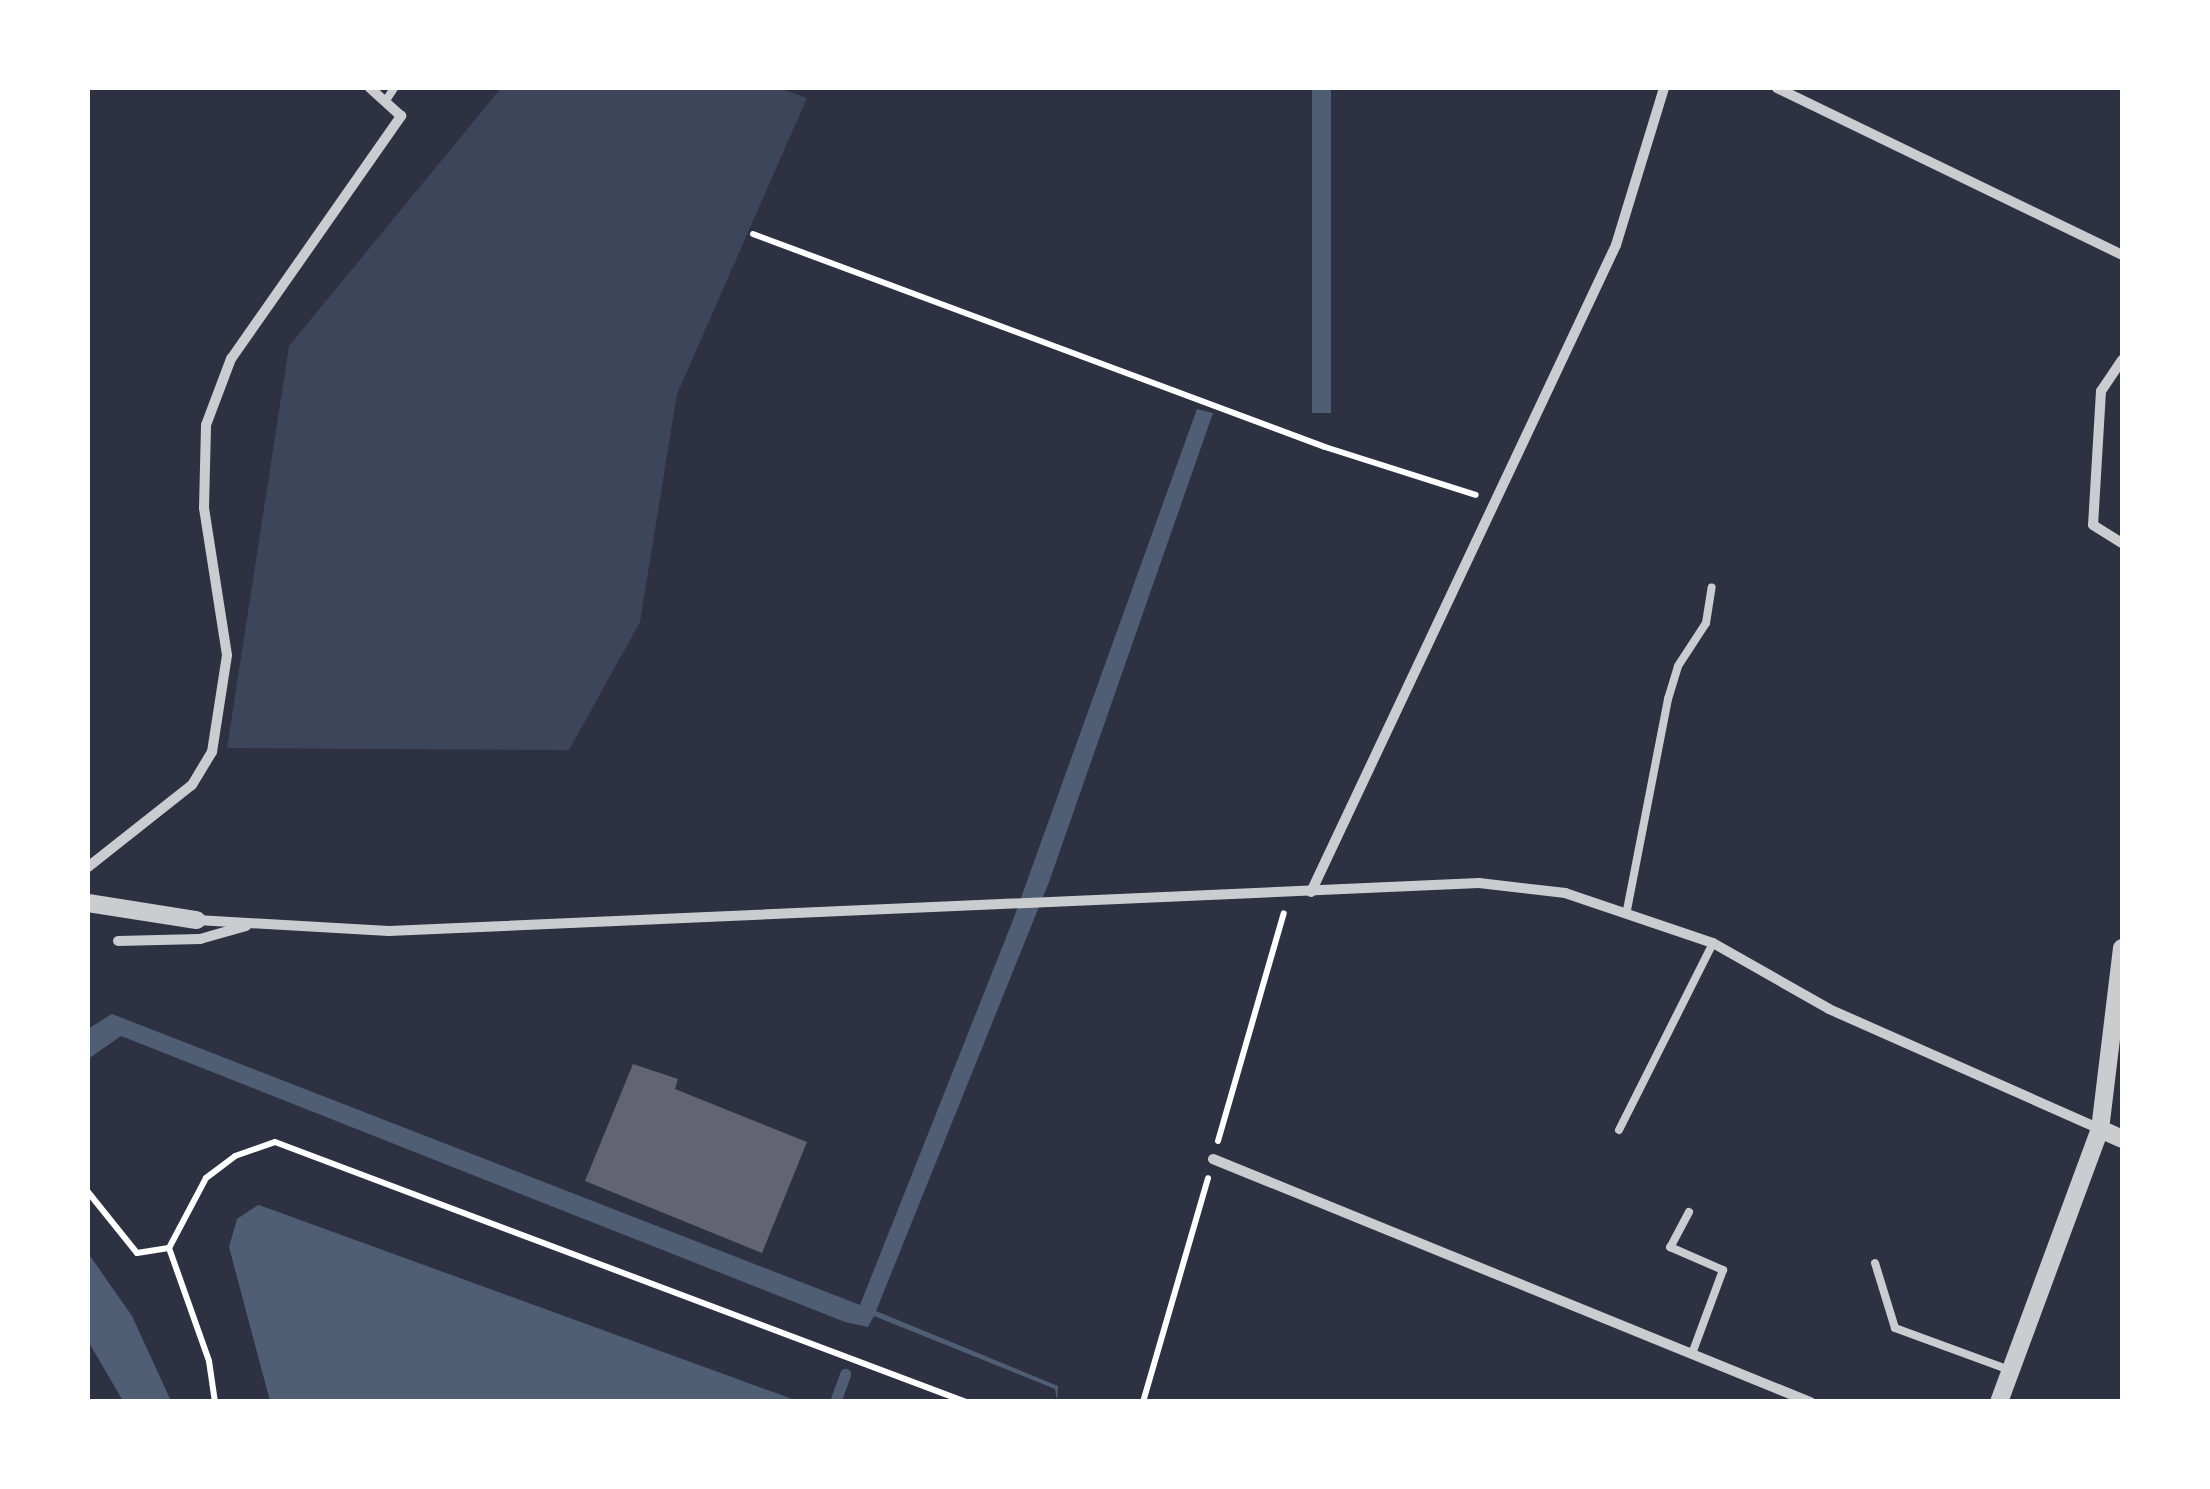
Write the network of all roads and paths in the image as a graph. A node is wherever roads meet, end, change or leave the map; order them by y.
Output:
1 (370, 88) edge
2 (394, 88) edge
3 (1664, 88) edge
4 (1777, 88) edge
5 (385, 102) junction
6 (753, 234) dead end
7 (2122, 256) edge
8 (2122, 360) edge
9 (1496, 502) junction
10 (2122, 544) edge
11 (1712, 587) dead end
12 (88, 867) edge
13 (1311, 892) junction
14 (88, 904) edge
15 (1628, 910) junction
16 (197, 920) joint
17 (256, 923) junction
18 (118, 941) dead end
19 (1714, 943) junction
20 (2122, 948) edge
21 (2100, 1129) junction
22 (1619, 1130) dead end
23 (2122, 1139) edge
24 (1213, 1159) dead end
25 (88, 1192) edge
26 (1689, 1212) dead end
27 (169, 1248) junction
28 (1875, 1263) dead end
29 (1692, 1354) junction
30 (2010, 1370) junction
31 (215, 1402) edge
32 (966, 1402) edge
33 (1810, 1402) edge
34 (1998, 1402) edge

1 - 5 street
2 - 5 lane
3 - 9 street
4 - 7 street
5 - 12 street
6 - 9 path
8 - 10 street
9 - 13 street
11 - 15 lane
13 - 15 street
13 - 17 street
14 - 16 street
15 - 19 street
16 - 17 street
17 - 18 street
19 - 21 street
19 - 22 lane
20 - 21 street
21 - 23 street
21 - 30 street
24 - 29 street
25 - 27 path
26 - 29 lane
27 - 31 path
27 - 32 path
28 - 30 lane
29 - 33 street
30 - 34 street

